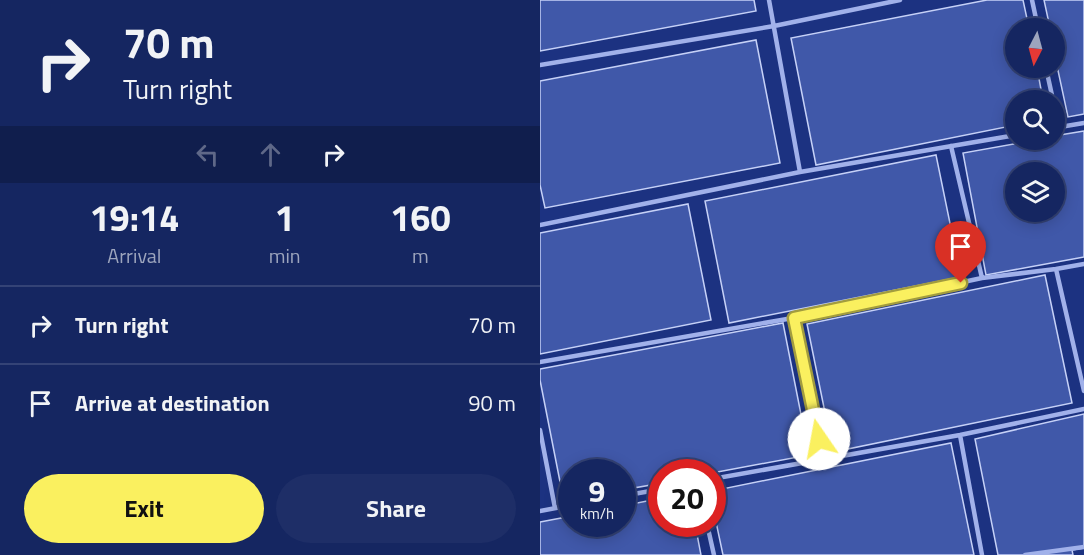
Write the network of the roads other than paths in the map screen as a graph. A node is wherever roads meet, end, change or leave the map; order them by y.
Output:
1 (769, 0) edge
2 (900, 0) edge
3 (1032, 0) edge
4 (1036, 18) edge
5 (774, 26) junction
6 (540, 65) edge
7 (1084, 123) edge
8 (1065, 126) edge
9 (1005, 137) edge
10 (951, 146) junction
11 (800, 172) junction
12 (540, 225) edge
13 (1084, 264) edge
14 (1056, 268) junction
15 (982, 278) junction
16 (794, 318) junction
17 (540, 362) edge
18 (1084, 391) edge
19 (1084, 409) edge
20 (540, 430) edge
21 (960, 435) junction
22 (824, 459) junction
23 (726, 476) edge
24 (558, 507) edge
25 (555, 508) junction
26 (540, 511) edge
27 (710, 537) edge
28 (1084, 547) edge
29 (714, 555) edge
30 (982, 555) edge
31 (1025, 555) edge

1 - 5 lane
2 - 5 lane
3 - 4 lane
5 - 6 lane
5 - 11 lane
7 - 8 lane
9 - 10 lane
10 - 11 lane
10 - 15 lane
11 - 12 lane
13 - 14 lane
14 - 15 lane
14 - 18 lane
15 - 16 lane
16 - 17 lane
16 - 22 lane
19 - 21 lane
20 - 25 lane
21 - 22 lane
21 - 30 lane
22 - 23 lane
24 - 25 lane
25 - 26 lane
27 - 29 lane
28 - 31 lane

